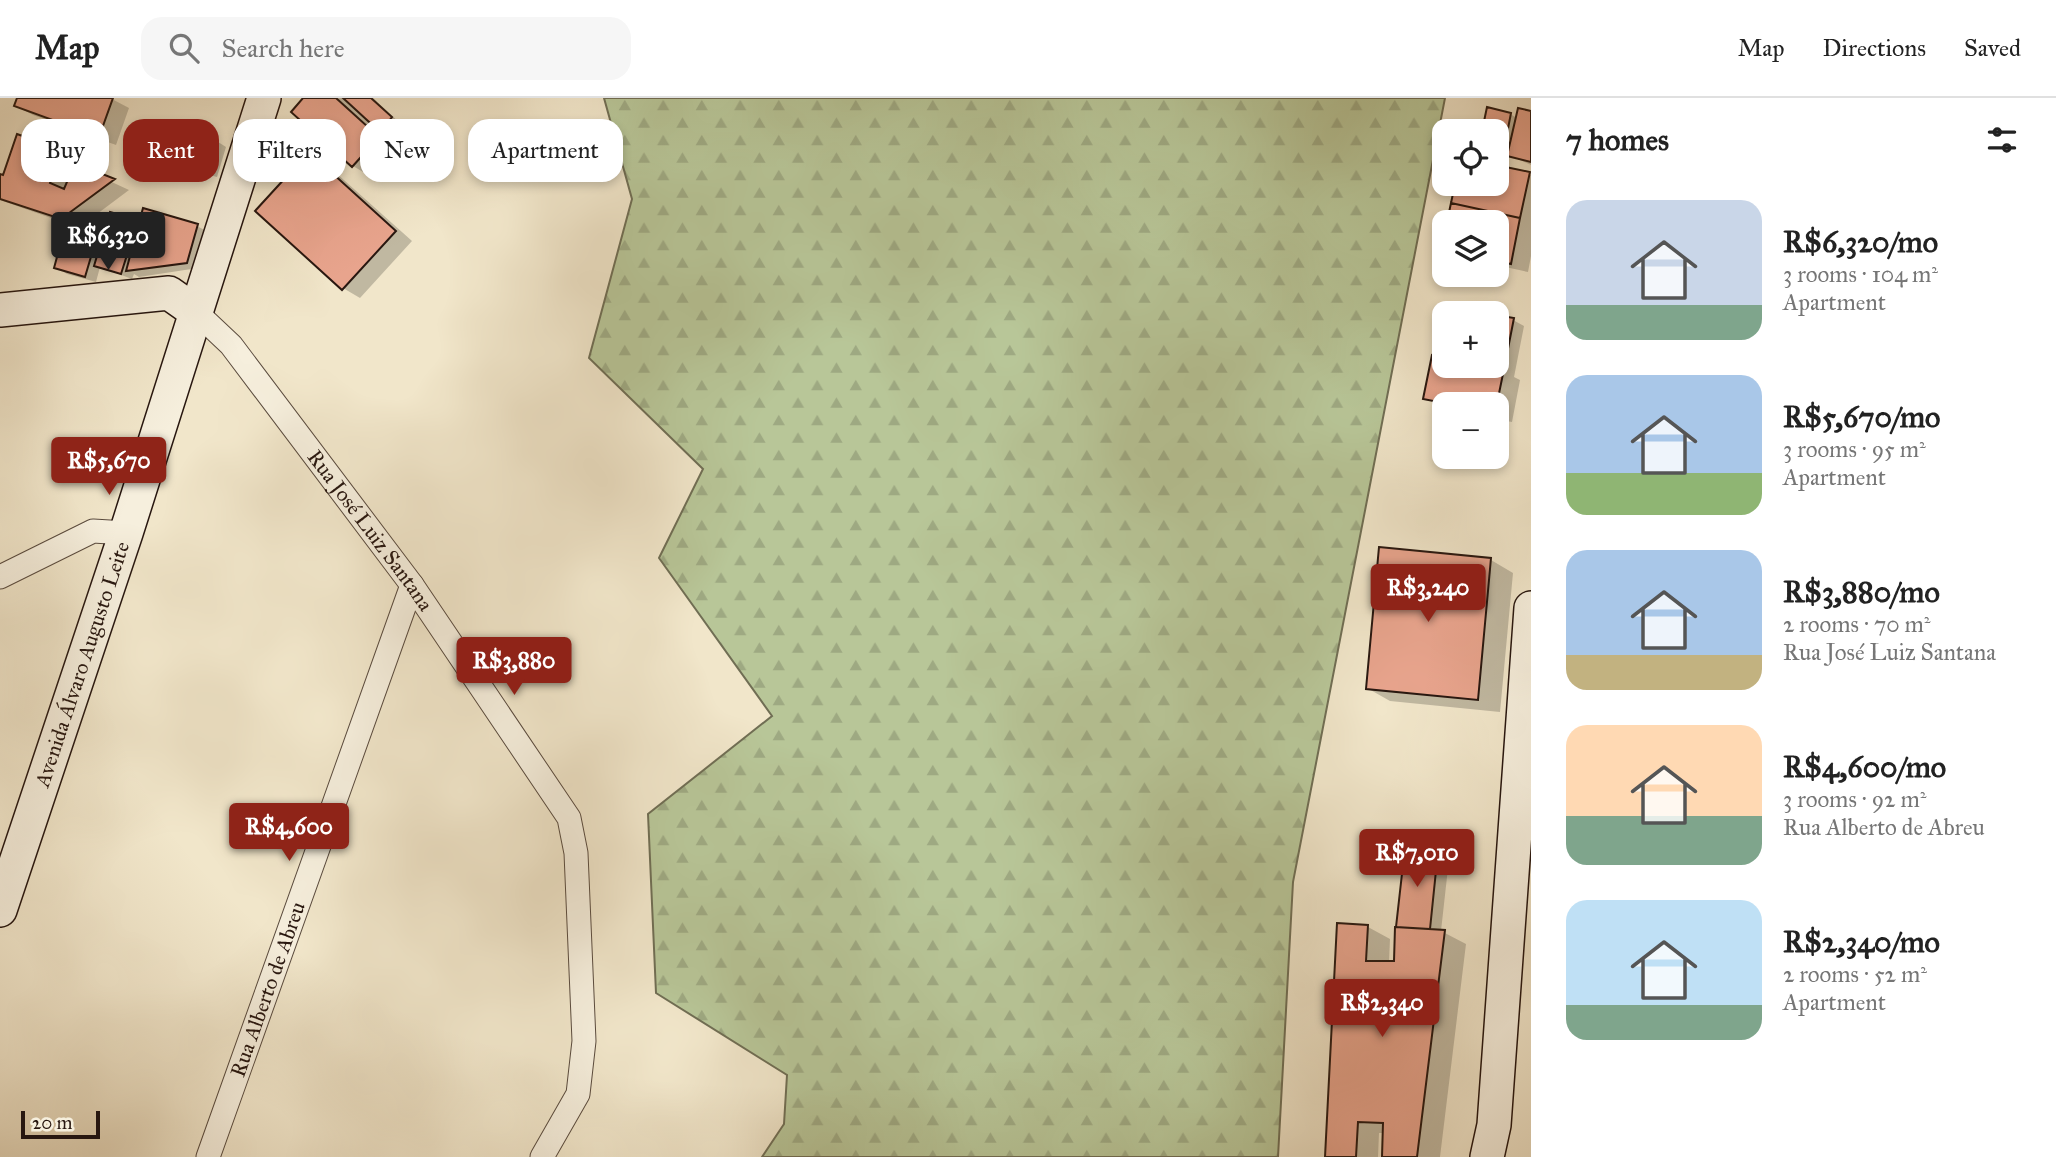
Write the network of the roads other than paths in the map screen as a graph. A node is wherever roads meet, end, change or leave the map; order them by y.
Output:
1 (264, 98) edge
2 (0, 310) edge
3 (195, 313) junction
4 (126, 534) junction
5 (0, 577) edge
6 (412, 585) junction
7 (1531, 608) edge
8 (0, 910) edge
9 (208, 1157) edge
10 (542, 1157) edge
11 (1487, 1157) edge

1 - 3 street, Avenida Álvaro Augusto Leite
2 - 3 street
3 - 4 street, Avenida Álvaro Augusto Leite
3 - 6 street, Rua José Luiz Santana
4 - 5 street
4 - 8 street, Avenida Álvaro Augusto Leite
6 - 9 street, Rua Alberto de Abreu
6 - 10 street, Rua José Luiz Santana
7 - 11 street

